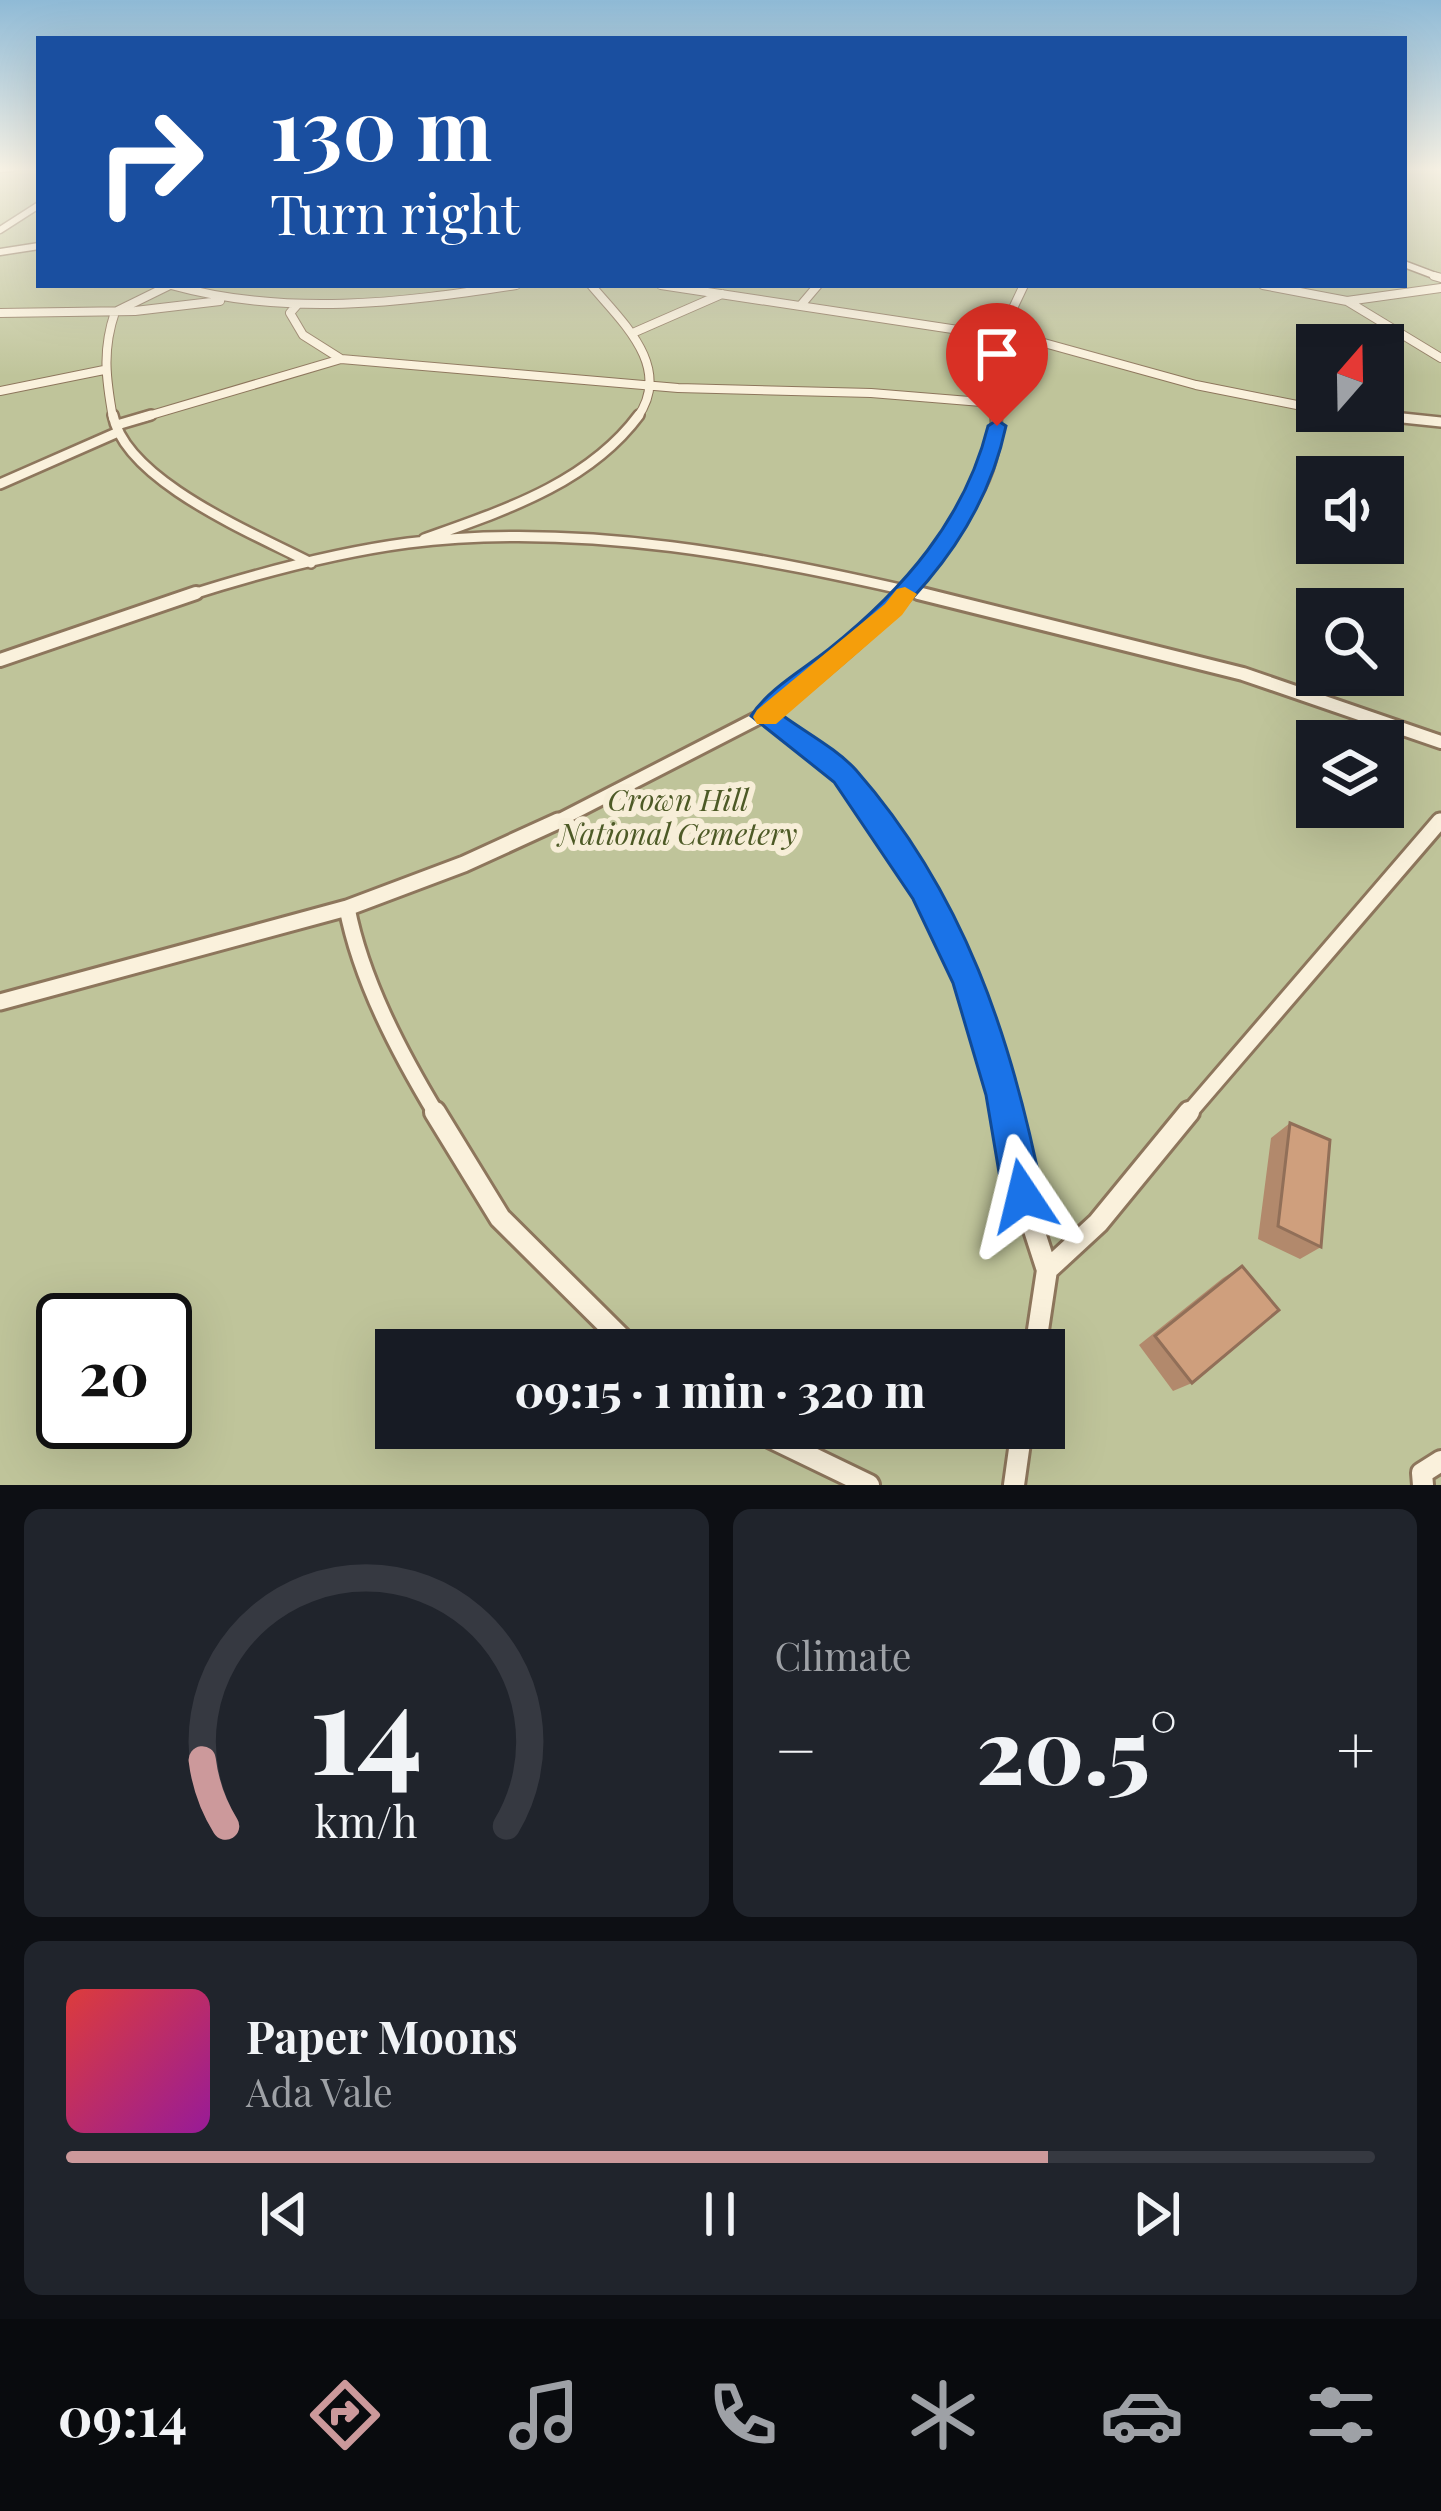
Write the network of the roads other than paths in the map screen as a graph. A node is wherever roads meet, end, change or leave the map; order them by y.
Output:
1 (36, 246) edge
2 (0, 252) edge
3 (1407, 265) edge
4 (1441, 278) edge
5 (165, 288) edge
6 (182, 288) edge
7 (469, 288) edge
8 (594, 288) edge
9 (682, 288) edge
10 (815, 288) edge
11 (1022, 288) edge
12 (1278, 288) edge
13 (1441, 288) edge
14 (438, 290) edge
15 (723, 294) junction
16 (224, 300) junction
17 (1347, 301) junction
18 (297, 305) junction
19 (801, 305) junction
20 (115, 312) junction
21 (0, 314) edge
22 (635, 332) junction
23 (997, 335) junction
24 (341, 358) junction
25 (1441, 358) edge
26 (104, 370) junction
27 (648, 384) junction
28 (0, 391) edge
29 (994, 403) junction
30 (1296, 405) edge
31 (1404, 418) edge
32 (1441, 422) edge
33 (117, 429) junction
34 (0, 484) edge
35 (411, 543) junction
36 (311, 563) junction
37 (908, 591) junction
38 (0, 660) edge
39 (764, 716) junction
40 (1441, 742) edge
41 (1441, 820) edge
42 (347, 908) junction
43 (0, 1003) edge
44 (1047, 1270) junction
45 (607, 1329) edge
46 (1038, 1329) edge
47 (788, 1449) edge
48 (1019, 1449) edge
49 (1441, 1461) edge
50 (869, 1485) edge
51 (1014, 1485) edge
52 (1423, 1485) edge

1 - 2 lane
3 - 4 lane
5 - 20 lane
6 - 16 lane
7 - 14 lane
8 - 22 lane
9 - 15 lane
10 - 19 lane
11 - 23 lane
12 - 17 lane
13 - 17 lane
14 - 18 lane
15 - 19 lane
15 - 22 lane
16 - 18 lane
16 - 20 lane
17 - 25 lane
18 - 24 lane
19 - 23 lane
20 - 21 lane
20 - 26 lane
22 - 27 lane
23 - 29 lane
23 - 30 lane
24 - 27 lane
24 - 33 lane
26 - 28 lane
26 - 33 lane
27 - 29 lane
27 - 35 lane
29 - 37 lane
31 - 32 lane
33 - 34 lane
33 - 36 lane
35 - 36 lane
35 - 37 lane
36 - 38 lane
37 - 39 lane
37 - 40 lane
39 - 42 lane
39 - 44 lane
41 - 44 lane
42 - 43 lane
42 - 45 lane
44 - 46 lane
47 - 50 lane
48 - 51 lane
49 - 52 lane

